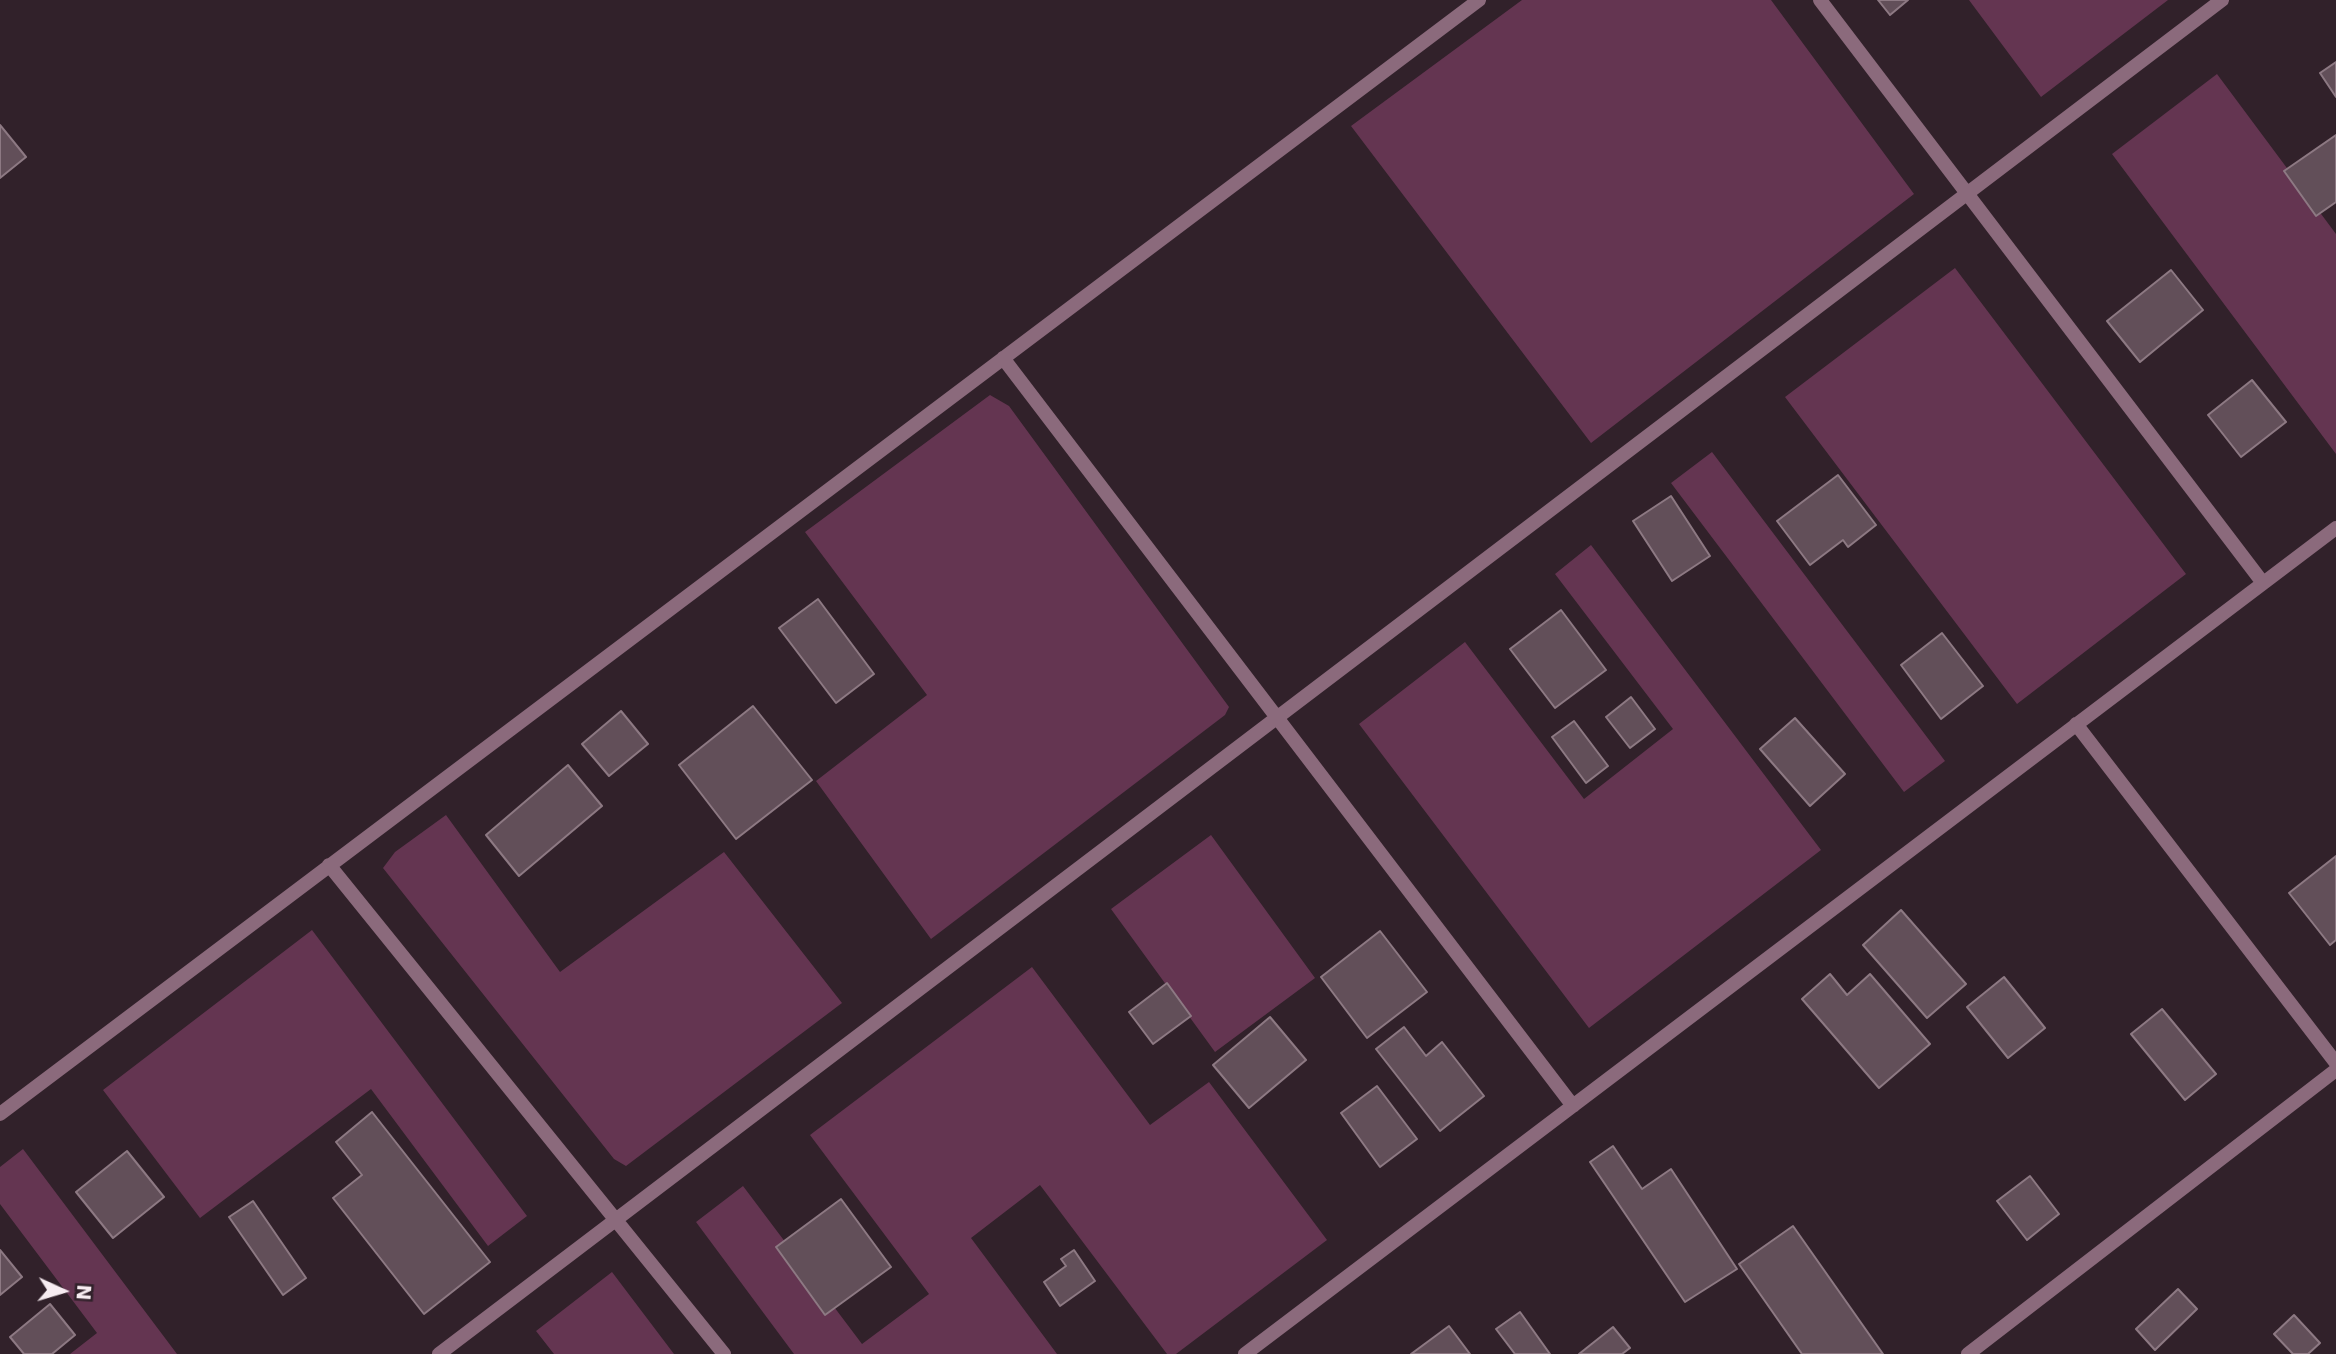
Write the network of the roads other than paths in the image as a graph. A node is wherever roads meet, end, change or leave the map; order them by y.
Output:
1 (1479, 0) edge
2 (1820, 0) edge
3 (2222, 0) edge
4 (1967, 194) junction
5 (1003, 358) junction
6 (2336, 528) edge
7 (2263, 583) junction
8 (1277, 718) junction
9 (2076, 724) junction
10 (329, 865) junction
11 (2336, 1063) edge
12 (2336, 1070) edge
13 (1573, 1107) junction
14 (0, 1114) edge
15 (617, 1219) junction
16 (439, 1354) edge
17 (724, 1354) edge
18 (1245, 1354) edge
19 (1968, 1354) edge

1 - 5 street
2 - 4 street
3 - 4 street
4 - 7 street
4 - 8 street
5 - 8 street
5 - 10 street
6 - 7 street
7 - 9 street
8 - 13 street
8 - 15 street
9 - 11 street
9 - 13 street
10 - 14 street
10 - 15 street
12 - 19 street
13 - 18 street
15 - 16 street
15 - 17 street

